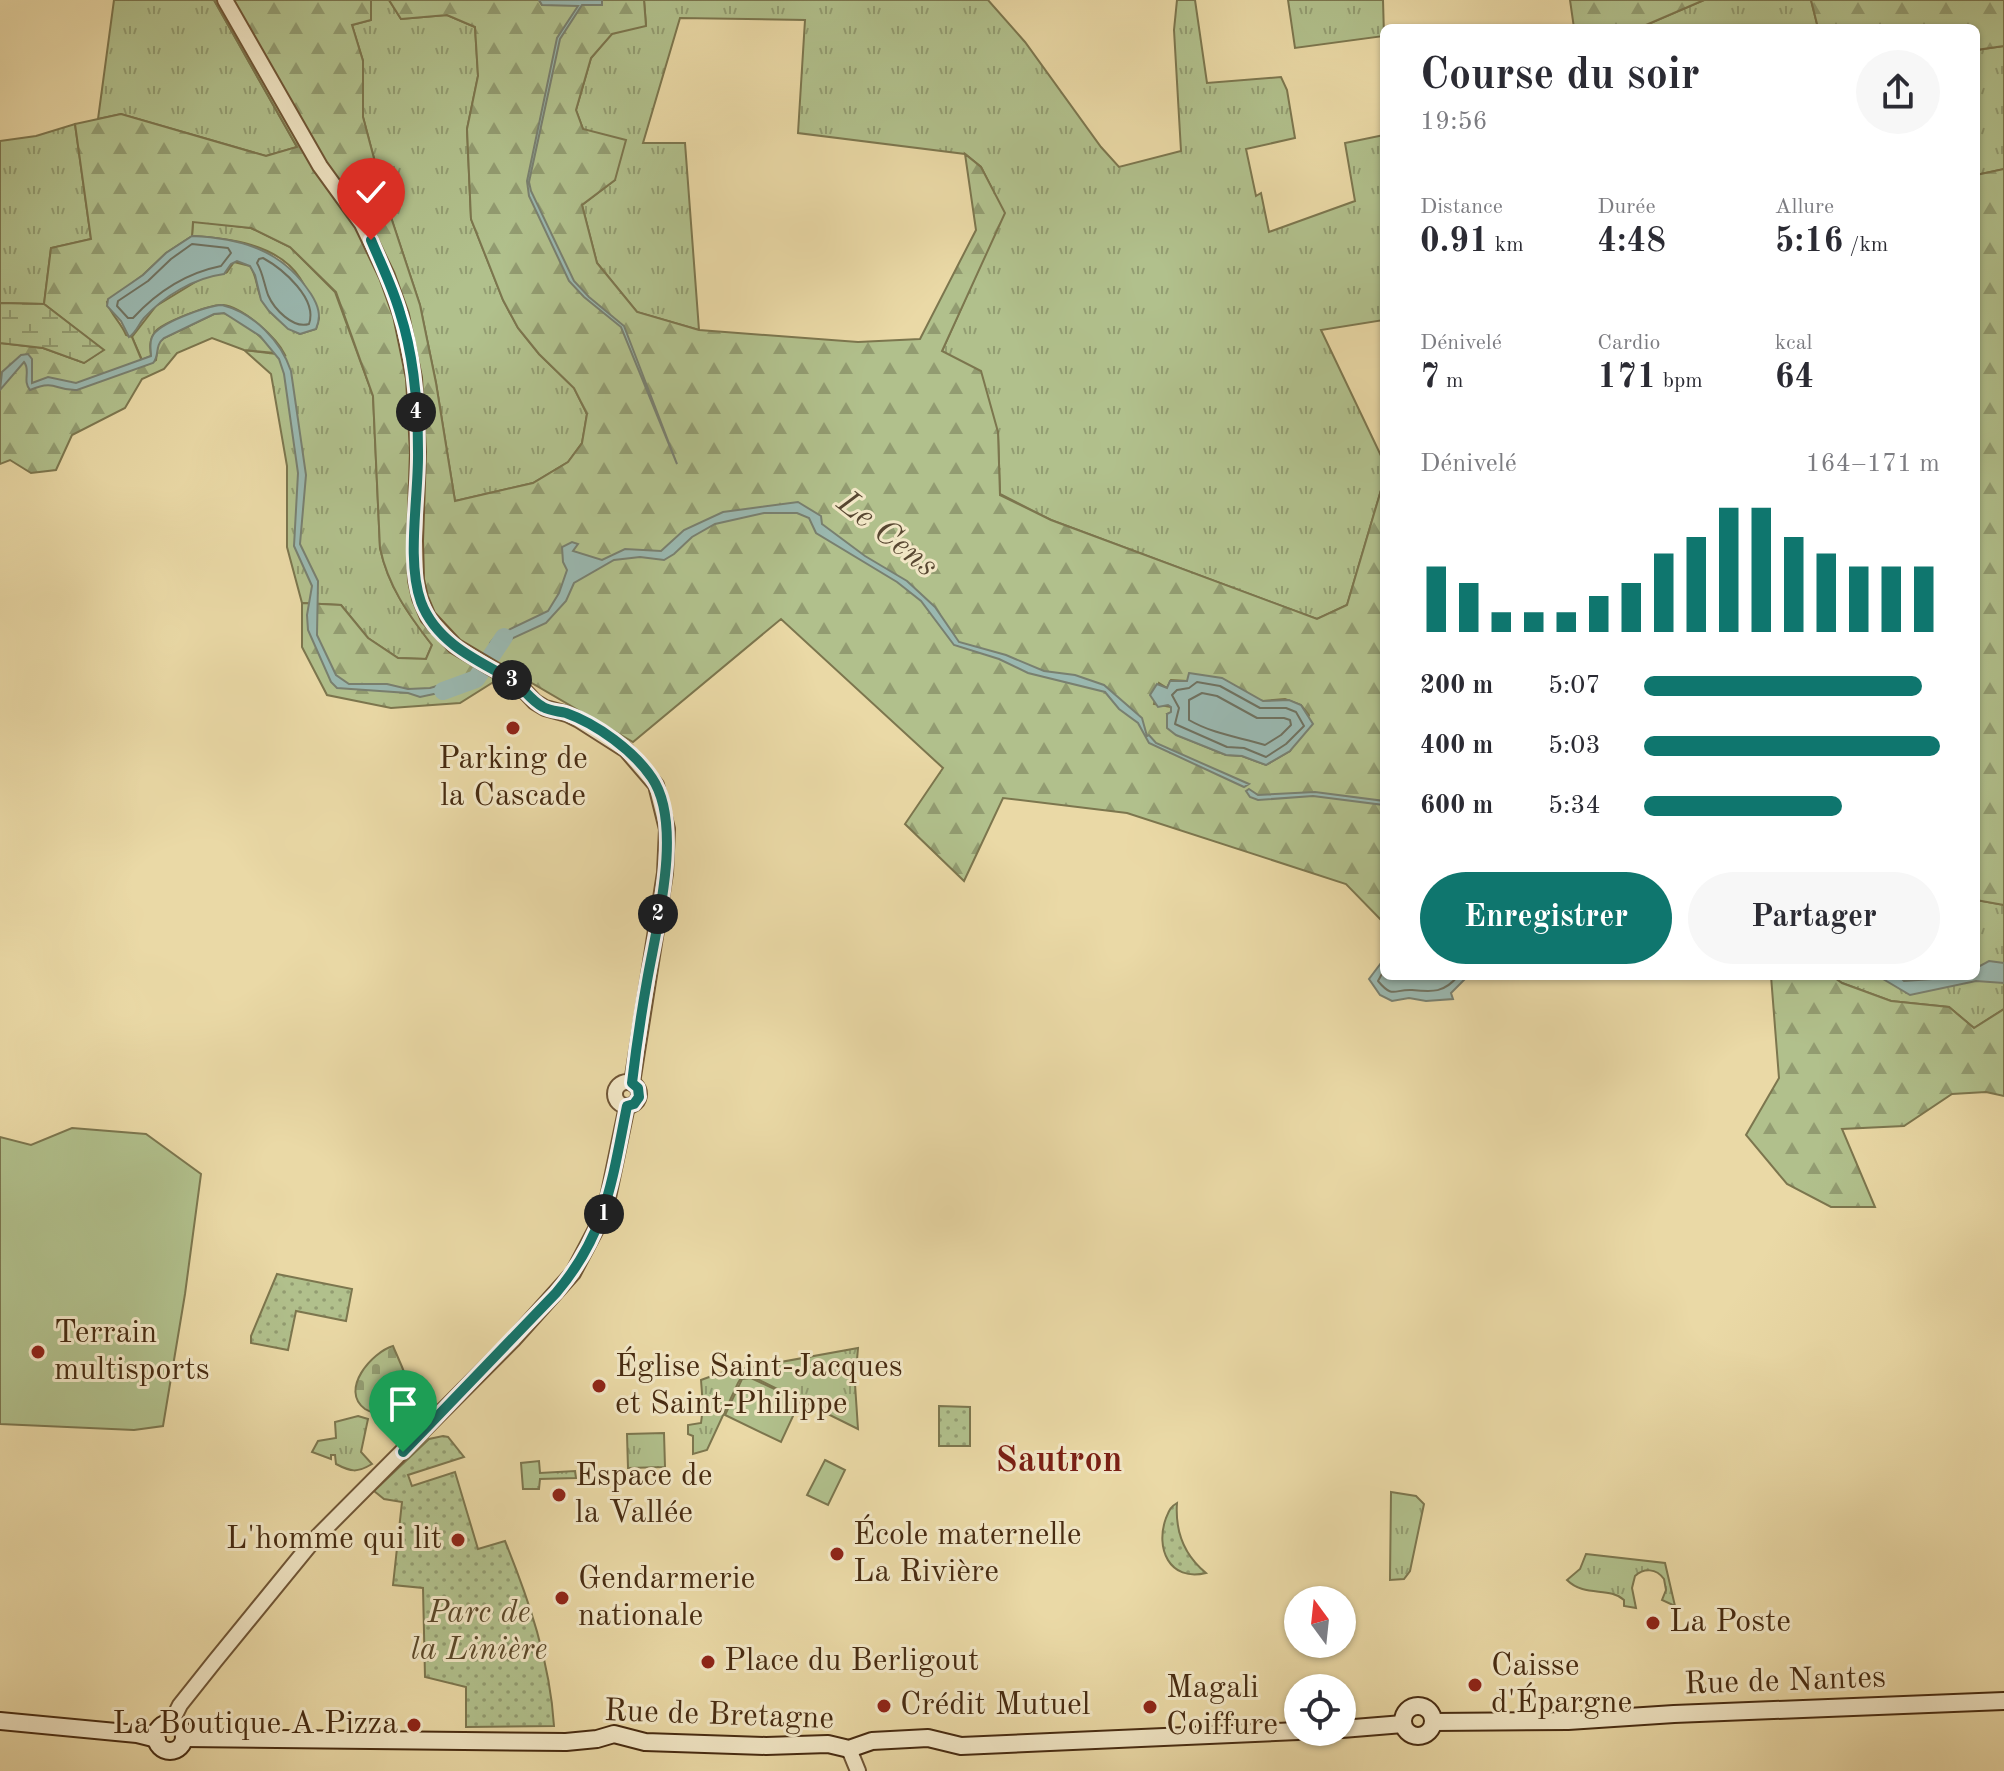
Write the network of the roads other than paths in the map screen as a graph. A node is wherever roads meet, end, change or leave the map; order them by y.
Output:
1 (225, 0) edge
2 (2004, 1701) edge
3 (0, 1721) edge
4 (171, 1723) junction
5 (1356, 1728) edge
6 (1284, 1732) edge
7 (184, 1738) junction
8 (157, 1739) junction
9 (849, 1749) junction
10 (858, 1771) edge

1 - 4 street
2 - 5 main road, Rue de Nantes
3 - 8 main road
4 - 7 main road
4 - 8 main road
6 - 9 main road, Rue de Bretagne
7 - 8 main road
7 - 9 main road, Rue de Bretagne
9 - 10 street

